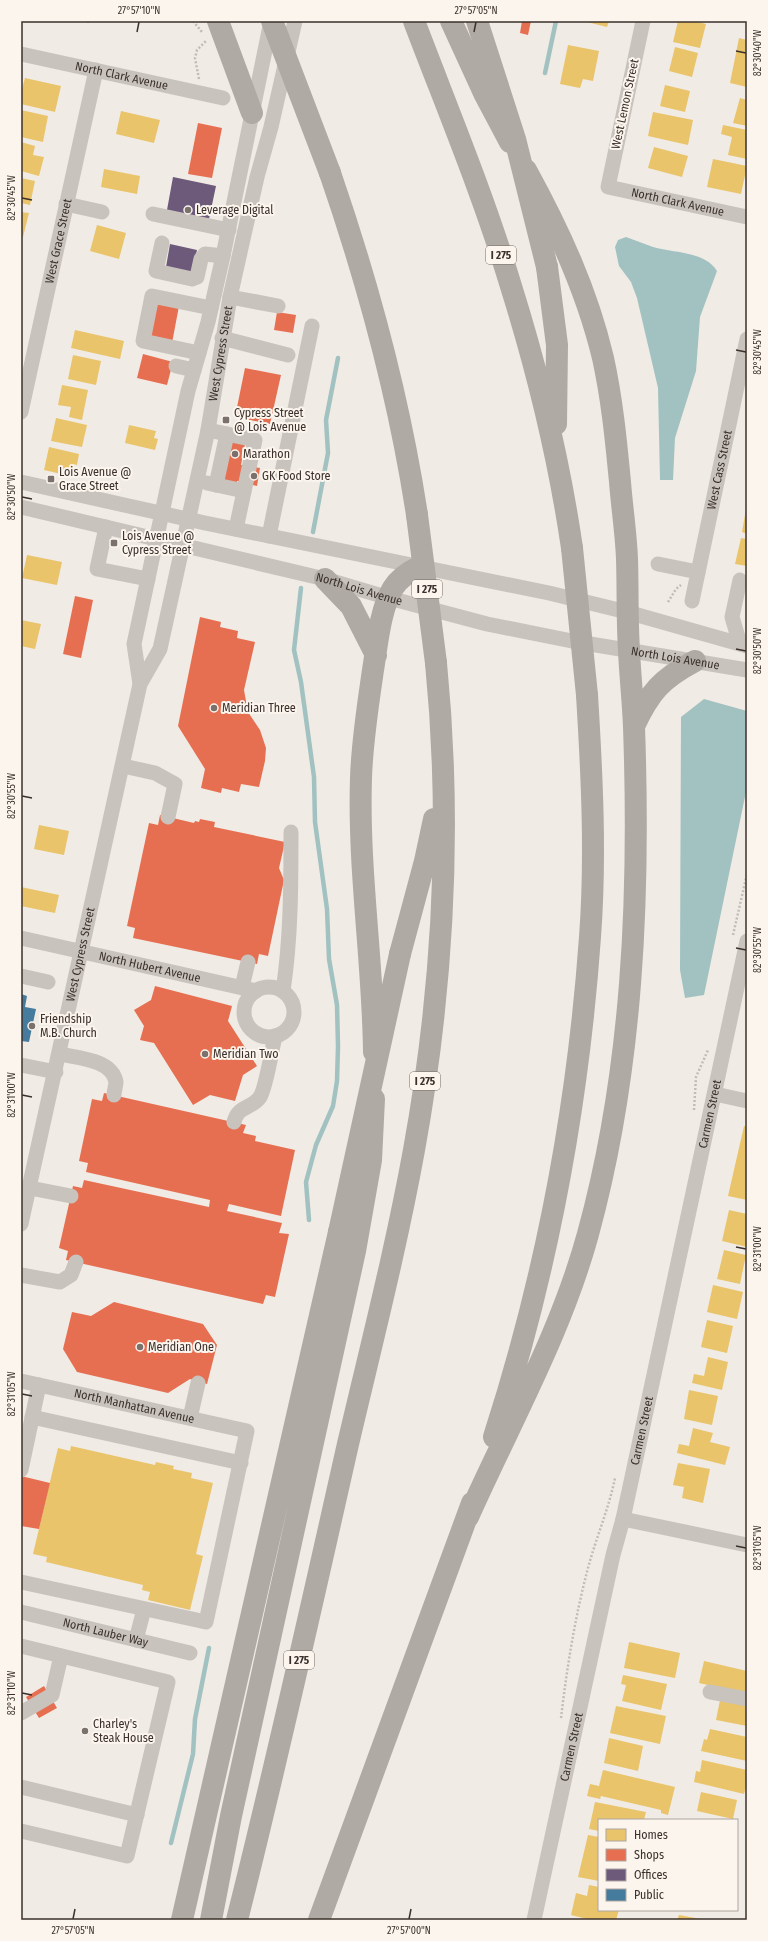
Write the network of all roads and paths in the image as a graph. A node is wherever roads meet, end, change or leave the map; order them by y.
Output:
1 (272, 21) edge
2 (295, 21) edge
3 (414, 21) edge
4 (451, 21) edge
5 (477, 21) edge
6 (643, 21) edge
7 (213, 30) edge
8 (21, 54) edge
9 (96, 70) junction
10 (203, 94) junction
11 (223, 98) dead end
12 (252, 113) junction
13 (608, 187) joint
14 (66, 204) junction
15 (102, 212) dead end
16 (153, 214) dead end
17 (747, 217) edge
18 (229, 230) junction
19 (162, 243) dead end
20 (223, 256) junction
21 (198, 275) junction
22 (218, 279) junction
23 (230, 297) junction
24 (278, 306) dead end
25 (211, 308) junction
26 (312, 326) dead end
27 (222, 338) junction
28 (747, 339) edge
29 (199, 353) junction
30 (288, 355) dead end
31 (176, 366) dead end
32 (194, 370) junction
33 (21, 412) edge
34 (208, 430) junction
35 (227, 434) junction
36 (197, 481) junction
37 (21, 482) edge
38 (216, 485) junction
39 (244, 491) junction
40 (563, 496) junction
41 (21, 507) edge
42 (162, 513) junction
43 (187, 519) junction
44 (106, 527) junction
45 (236, 529) junction
46 (269, 536) junction
47 (157, 538) junction
48 (182, 544) junction
49 (658, 564) dead end
50 (421, 566) junction
51 (692, 576) junction
52 (148, 579) junction
53 (324, 579) junction
54 (740, 580) dead end
55 (388, 598) junction
56 (692, 601) dead end
57 (668, 602) dead end
58 (627, 612) junction
59 (743, 645) edge
60 (629, 650) junction
61 (376, 655) junction
62 (695, 661) junction
63 (747, 670) edge
64 (140, 684) junction
65 (634, 726) junction
66 (443, 756) junction
67 (124, 766) junction
68 (168, 817) dead end
69 (291, 832) dead end
70 (747, 874) edge
71 (733, 936) dead end
72 (21, 938) edge
73 (747, 941) edge
74 (82, 951) junction
75 (248, 962) dead end
76 (21, 976) edge
77 (48, 982) dead end
78 (249, 989) junction
79 (282, 990) junction
80 (275, 1036) junction
81 (710, 1045) dead end
82 (60, 1054) junction
83 (21, 1065) edge
84 (56, 1072) junction
85 (715, 1094) junction
86 (114, 1095) dead end
87 (747, 1101) edge
88 (694, 1114) dead end
89 (234, 1122) dead end
90 (30, 1188) junction
91 (71, 1196) dead end
92 (21, 1224) edge
93 (76, 1262) dead end
94 (21, 1275) edge
95 (21, 1381) edge
96 (198, 1383) dead end
97 (39, 1385) junction
98 (32, 1417) junction
99 (190, 1418) junction
100 (241, 1462) junction
101 (21, 1470) edge
102 (617, 1471) dead end
103 (468, 1517) junction
104 (623, 1519) junction
105 (747, 1545) edge
106 (21, 1582) edge
107 (144, 1609) junction
108 (21, 1612) edge
109 (136, 1640) junction
110 (21, 1646) edge
111 (190, 1653) dead end
112 (61, 1656) junction
113 (710, 1692) dead end
114 (747, 1699) edge
115 (21, 1713) edge
116 (561, 1722) dead end
117 (21, 1787) edge
118 (137, 1815) junction
119 (21, 1831) edge
120 (182, 1920) edge
121 (211, 1920) edge
122 (237, 1920) edge
123 (319, 1920) edge
124 (534, 1920) edge

1 - 12 street, West Cypress Street
1 - 66 highway, I 275, bridge
2 - 23 street, West Cypress Street
3 - 40 highway, I 275
4 - 58 highway
5 - 40 highway, bridge
6 - 13 street, West Lemon Street
7 - 10 path
7 - 12 highway
8 - 9 street, North Clark Avenue
9 - 10 street, North Clark Avenue
9 - 14 street, West Grace Street
10 - 11 street, North Clark Avenue
12 - 18 street, West Cypress Street
13 - 17 street, North Clark Avenue
14 - 15 street
14 - 33 street, West Grace Street
16 - 18 street
18 - 20 street, West Cypress Street
19 - 21 street
20 - 21 street
20 - 22 street, West Cypress Street
21 - 22 street
22 - 25 street, West Cypress Street
23 - 24 street
23 - 27 street, West Cypress Street
25 - 29 street, West Cypress Street
25 - 29 street
26 - 46 street
27 - 30 street
27 - 34 street, West Cypress Street
28 - 51 street, West Cass Street
29 - 32 street, West Cypress Street
31 - 32 street
32 - 42 street, West Cypress Street
34 - 35 street
34 - 36 street, West Cypress Street
35 - 38 street
35 - 39 street
36 - 38 street
36 - 43 street, West Cypress Street
37 - 42 street
38 - 39 street
39 - 45 street
40 - 103 highway, I 275, bridge
41 - 44 street, North Lois Avenue
42 - 43 street
42 - 47 street, West Cypress Street
43 - 45 street
43 - 48 street, West Cypress Street
44 - 47 street, North Lois Avenue
44 - 52 street
45 - 46 street
46 - 50 street
47 - 48 street, North Lois Avenue
47 - 52 street, West Cypress Street
48 - 53 street, North Lois Avenue
48 - 64 street, West Cypress Street
49 - 51 street
50 - 55 highway
50 - 58 street
51 - 56 street, West Cass Street
51 - 57 path
52 - 64 street, West Cypress Street
53 - 55 street, North Lois Avenue
53 - 61 highway
54 - 59 street
55 - 60 street, North Lois Avenue
55 - 61 highway
58 - 59 street
58 - 60 highway
60 - 62 street, North Lois Avenue
60 - 65 highway
61 - 121 highway
62 - 63 street, North Lois Avenue
62 - 65 highway
64 - 67 street, West Cypress Street
65 - 103 highway
66 - 120 highway, bridge
66 - 122 highway, I 275
67 - 68 street
67 - 74 street, West Cypress Street
69 - 79 street
70 - 71 path
72 - 74 street, North Hubert Avenue
73 - 85 street, Carmen Street
74 - 78 street, North Hubert Avenue
74 - 82 street, West Cypress Street
75 - 78 street
76 - 77 street
78 - 79 street
78 - 80 street
79 - 80 street
80 - 89 street
81 - 88 path
82 - 84 street, West Cypress Street
82 - 86 street
83 - 84 street
84 - 90 street, West Cypress Street
85 - 87 street
85 - 104 street, Carmen Street
90 - 91 street
90 - 92 street, West Cypress Street
93 - 94 street
95 - 97 street, North Manhattan Avenue
96 - 99 street
97 - 98 street
97 - 99 street, North Manhattan Avenue
98 - 100 street
98 - 101 street
99 - 100 street, North Manhattan Avenue
100 - 107 street
102 - 116 path
103 - 123 highway, I 275
104 - 105 street
104 - 124 street, Carmen Street
106 - 107 street
107 - 109 street
108 - 109 street, North Lauber Way
109 - 111 street, North Lauber Way
110 - 112 street
112 - 115 street
112 - 118 street
113 - 114 street
117 - 118 street
118 - 119 street

